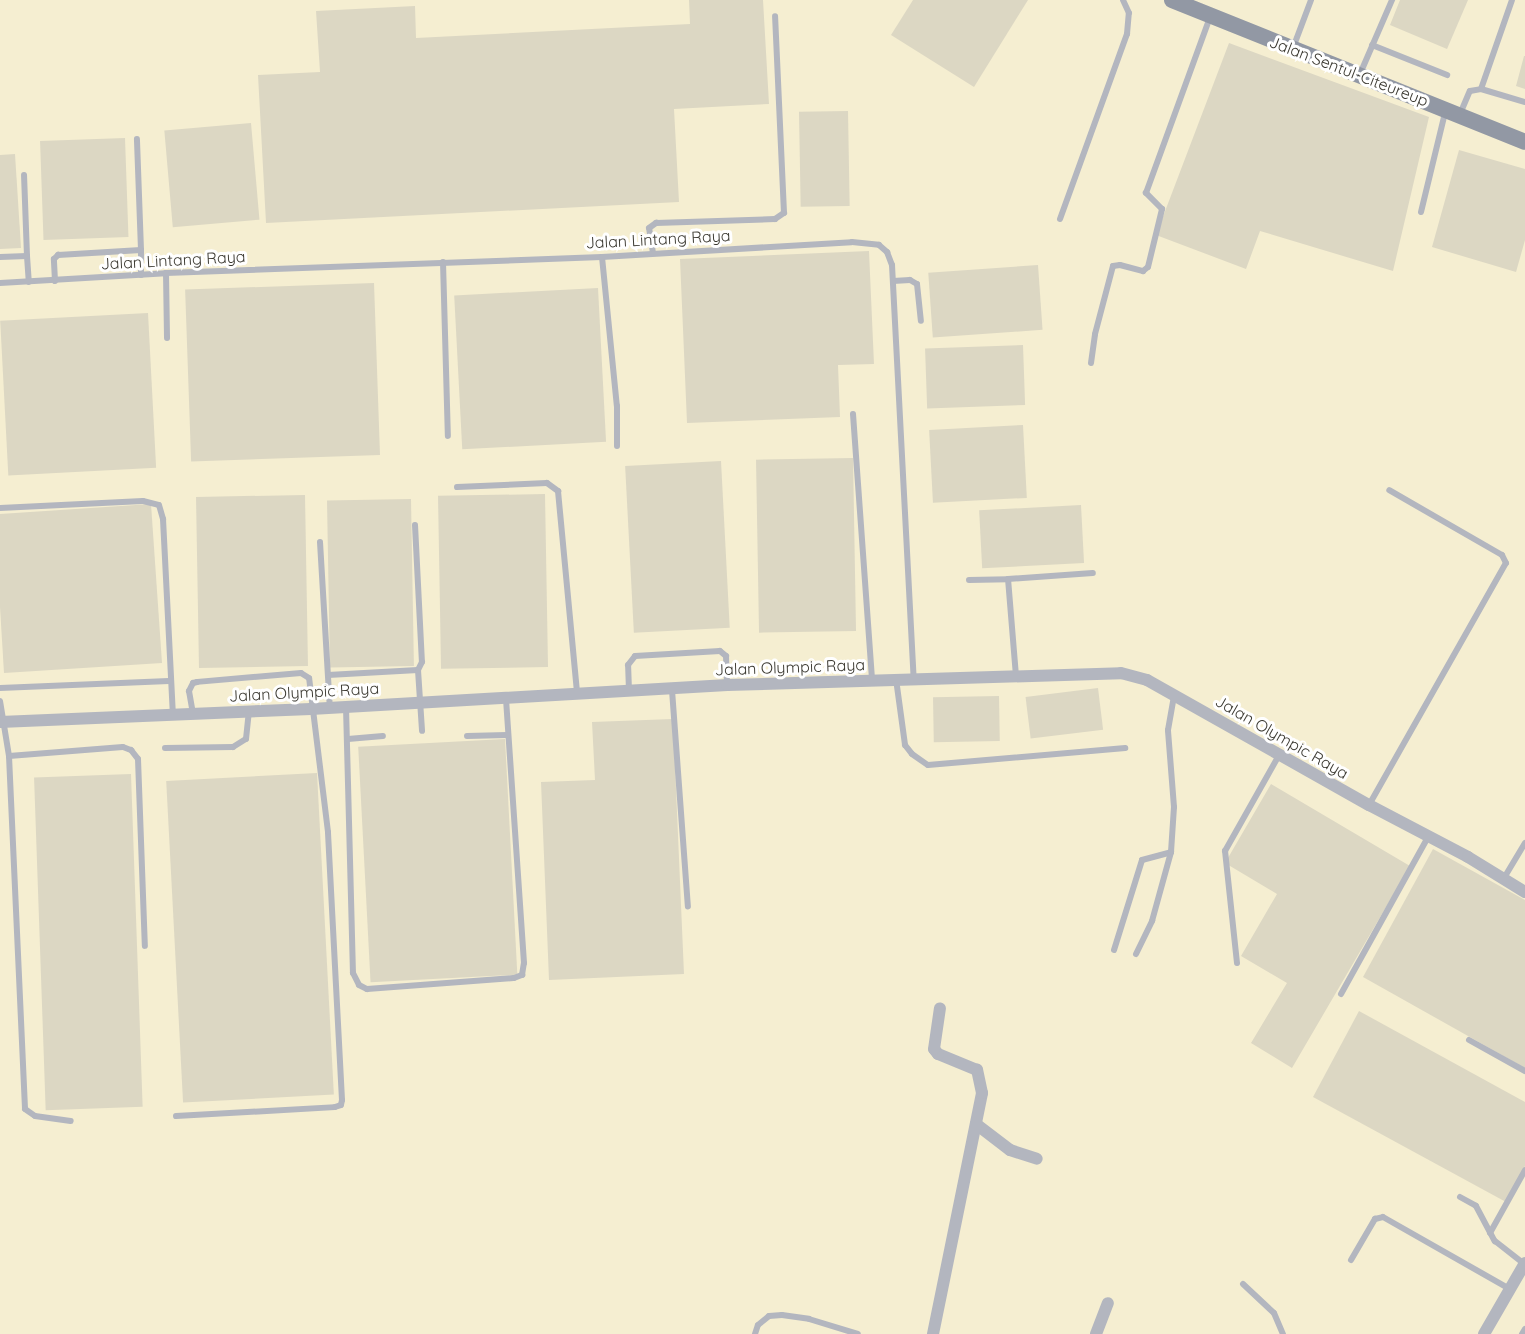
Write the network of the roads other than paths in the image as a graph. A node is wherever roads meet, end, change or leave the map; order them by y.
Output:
1 (1123, 0) edge
2 (1311, 0) edge
3 (1392, 0) edge
4 (1512, 0) edge
5 (1183, 2) edge
6 (775, 16) dead end
7 (1210, 17) junction
8 (1372, 45) junction
9 (1293, 49) junction
10 (1359, 74) junction
11 (1447, 75) dead end
12 (1481, 89) junction
13 (1525, 102) edge
14 (1453, 112) junction
15 (137, 140) dead end
16 (1525, 142) edge
17 (24, 175) dead end
18 (1421, 212) dead end
19 (1060, 219) dead end
20 (141, 250) junction
21 (653, 253) junction
22 (27, 256) junction
23 (0, 257) edge
24 (602, 257) junction
25 (443, 262) junction
26 (166, 273) junction
27 (141, 275) junction
28 (55, 281) junction
29 (893, 281) junction
30 (29, 282) junction
31 (0, 283) edge
32 (921, 321) dead end
33 (167, 338) dead end
34 (1091, 363) dead end
35 (853, 414) dead end
36 (448, 436) dead end
37 (617, 446) dead end
38 (457, 487) dead end
39 (1389, 490) dead end
40 (0, 508) edge
41 (415, 525) dead end
42 (320, 542) dead end
43 (1093, 573) dead end
44 (1008, 579) junction
45 (969, 580) dead end
46 (418, 670) junction
47 (328, 675) junction
48 (1016, 677) junction
49 (896, 679) junction
50 (914, 679) junction
51 (170, 681) junction
52 (872, 681) junction
53 (727, 685) junction
54 (0, 688) edge
55 (672, 690) junction
56 (629, 692) junction
57 (577, 694) junction
58 (1174, 695) junction
59 (506, 699) junction
60 (0, 701) edge
61 (420, 703) junction
62 (345, 706) junction
63 (330, 708) junction
64 (311, 709) junction
65 (249, 711) junction
66 (193, 713) junction
67 (173, 714) junction
68 (2, 721) edge
69 (422, 731) dead end
70 (507, 735) junction
71 (383, 736) dead end
72 (467, 736) dead end
73 (348, 739) junction
74 (165, 748) dead end
75 (1125, 748) dead end
76 (1279, 755) junction
77 (9, 756) junction
78 (1369, 805) junction
79 (1428, 837) junction
80 (1525, 843) edge
81 (1171, 852) junction
82 (1522, 854) edge
83 (1504, 879) junction
84 (1525, 892) edge
85 (688, 906) dead end
86 (145, 946) dead end
87 (1114, 950) dead end
88 (1136, 954) dead end
89 (1237, 963) dead end
90 (1341, 994) dead end
91 (940, 1008) dead end
92 (1469, 1040) dead end
93 (1525, 1071) edge
94 (176, 1116) dead end
95 (71, 1121) dead end
96 (976, 1124) junction
97 (1037, 1159) dead end
98 (1525, 1170) edge
99 (1460, 1197) dead end
100 (1490, 1233) junction
101 (1351, 1260) dead end
102 (1525, 1264) edge
103 (1243, 1284) dead end
104 (1510, 1289) junction
105 (1108, 1303) dead end
106 (1525, 1329) edge
107 (755, 1334) edge
108 (858, 1334) edge
109 (933, 1334) edge
110 (1096, 1334) edge
111 (1283, 1334) edge
112 (1484, 1334) edge
113 (1522, 1334) edge

1 - 19 lane
2 - 9 lane
3 - 8 lane
4 - 12 lane
5 - 7 street, Jalan Sentul-Citeureup
6 - 21 lane
7 - 9 street, Jalan Sentul-Citeureup
7 - 34 lane
8 - 10 lane
8 - 11 lane
9 - 10 street, Jalan Sentul-Citeureup
10 - 14 street, Jalan Sentul-Citeureup
12 - 13 lane
12 - 14 lane
14 - 16 street, Jalan Sentul-Citeureup
14 - 18 lane
15 - 20 lane
17 - 22 lane
20 - 27 lane
20 - 28 lane
21 - 24 lane, Jalan Lintang Raya
21 - 29 lane, Jalan Lintang Raya
22 - 23 lane
22 - 30 lane
24 - 25 lane, Jalan Lintang Raya
24 - 37 lane
25 - 26 lane, Jalan Lintang Raya
25 - 36 lane
26 - 27 lane, Jalan Lintang Raya
26 - 33 lane
27 - 28 lane, Jalan Lintang Raya
28 - 30 lane, Jalan Lintang Raya
29 - 32 lane
29 - 50 lane, Jalan Lintang Raya
30 - 31 lane, Jalan Lintang Raya
35 - 52 lane
38 - 57 lane
39 - 78 lane
40 - 51 lane
41 - 46 lane
42 - 47 lane
43 - 44 lane
44 - 45 lane
44 - 48 lane
46 - 47 lane
46 - 61 lane
47 - 63 lane
48 - 50 street, Jalan Olympic Raya
48 - 58 street, Jalan Olympic Raya
49 - 50 street, Jalan Olympic Raya
49 - 52 street, Jalan Olympic Raya
49 - 75 lane
51 - 54 lane
51 - 67 lane
52 - 53 street, Jalan Olympic Raya
53 - 55 street, Jalan Olympic Raya
53 - 56 lane
55 - 56 street, Jalan Olympic Raya
55 - 85 lane
56 - 57 street, Jalan Olympic Raya
57 - 59 street, Jalan Olympic Raya
58 - 76 street, Jalan Olympic Raya
58 - 81 lane
59 - 61 street, Jalan Olympic Raya
59 - 70 lane
60 - 68 lane
61 - 62 street, Jalan Olympic Raya
61 - 69 lane
62 - 63 street, Jalan Olympic Raya
62 - 73 lane
63 - 64 street, Jalan Olympic Raya
64 - 65 street, Jalan Olympic Raya
64 - 66 lane
64 - 94 lane
65 - 66 street, Jalan Olympic Raya
65 - 74 lane
66 - 67 street, Jalan Olympic Raya
67 - 68 street, Jalan Olympic Raya
68 - 77 lane
70 - 72 lane
70 - 73 lane
71 - 73 lane
76 - 78 street, Jalan Olympic Raya
76 - 89 lane
77 - 86 lane
77 - 95 lane
78 - 79 street, Jalan Olympic Raya
79 - 83 street, Jalan Olympic Raya
79 - 90 lane
80 - 82 lane
81 - 87 lane
81 - 88 lane
82 - 83 lane
83 - 84 street, Jalan Olympic Raya
91 - 96 street
92 - 93 lane
96 - 97 street
96 - 109 street
98 - 100 lane
99 - 100 lane
100 - 102 lane
101 - 104 lane
102 - 104 street
103 - 111 lane
104 - 112 street
105 - 110 street
106 - 113 lane
107 - 108 lane

